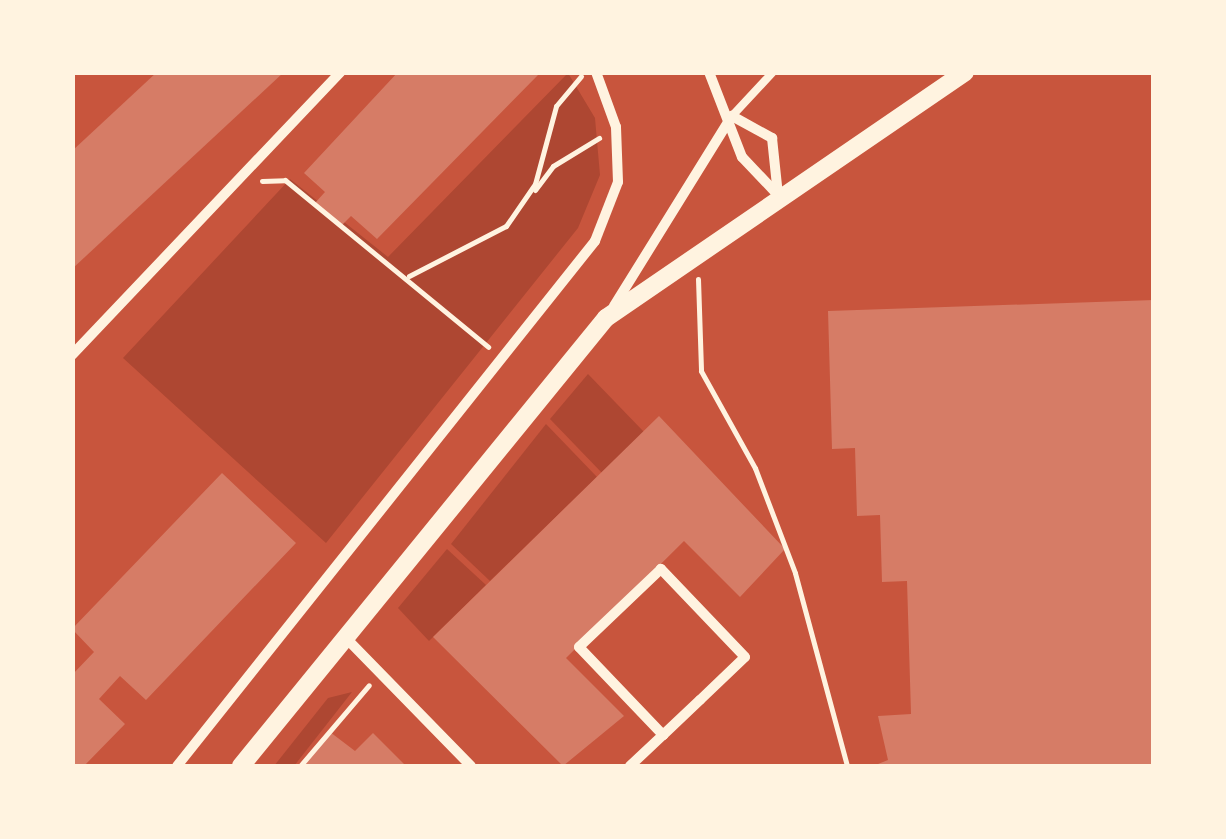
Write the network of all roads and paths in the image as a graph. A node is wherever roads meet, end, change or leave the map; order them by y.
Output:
1 (342, 72) edge
2 (586, 72) edge
3 (596, 72) edge
4 (709, 72) edge
5 (773, 72) edge
6 (965, 72) edge
7 (732, 116) junction
8 (616, 132) junction
9 (285, 180) dead end
10 (778, 195) junction
11 (527, 200) junction
12 (700, 248) junction
13 (409, 276) junction
14 (606, 318) junction
15 (72, 354) edge
16 (501, 358) junction
17 (345, 636) junction
18 (381, 674) junction
19 (663, 735) junction
20 (176, 766) edge
21 (241, 766) edge
22 (300, 766) edge
23 (471, 766) edge
24 (630, 766) edge
25 (847, 766) edge

1 - 15 street
2 - 11 path
3 - 8 street
4 - 7 street
5 - 7 lane
6 - 10 street
7 - 10 street
7 - 10 street
7 - 14 street
8 - 11 path
8 - 16 street
9 - 13 path
10 - 12 street
11 - 13 path
12 - 14 street
12 - 25 path
13 - 16 path
14 - 17 street
16 - 20 street
17 - 18 street
17 - 21 street
18 - 22 path
18 - 23 street
19 - 19 street
19 - 24 street

